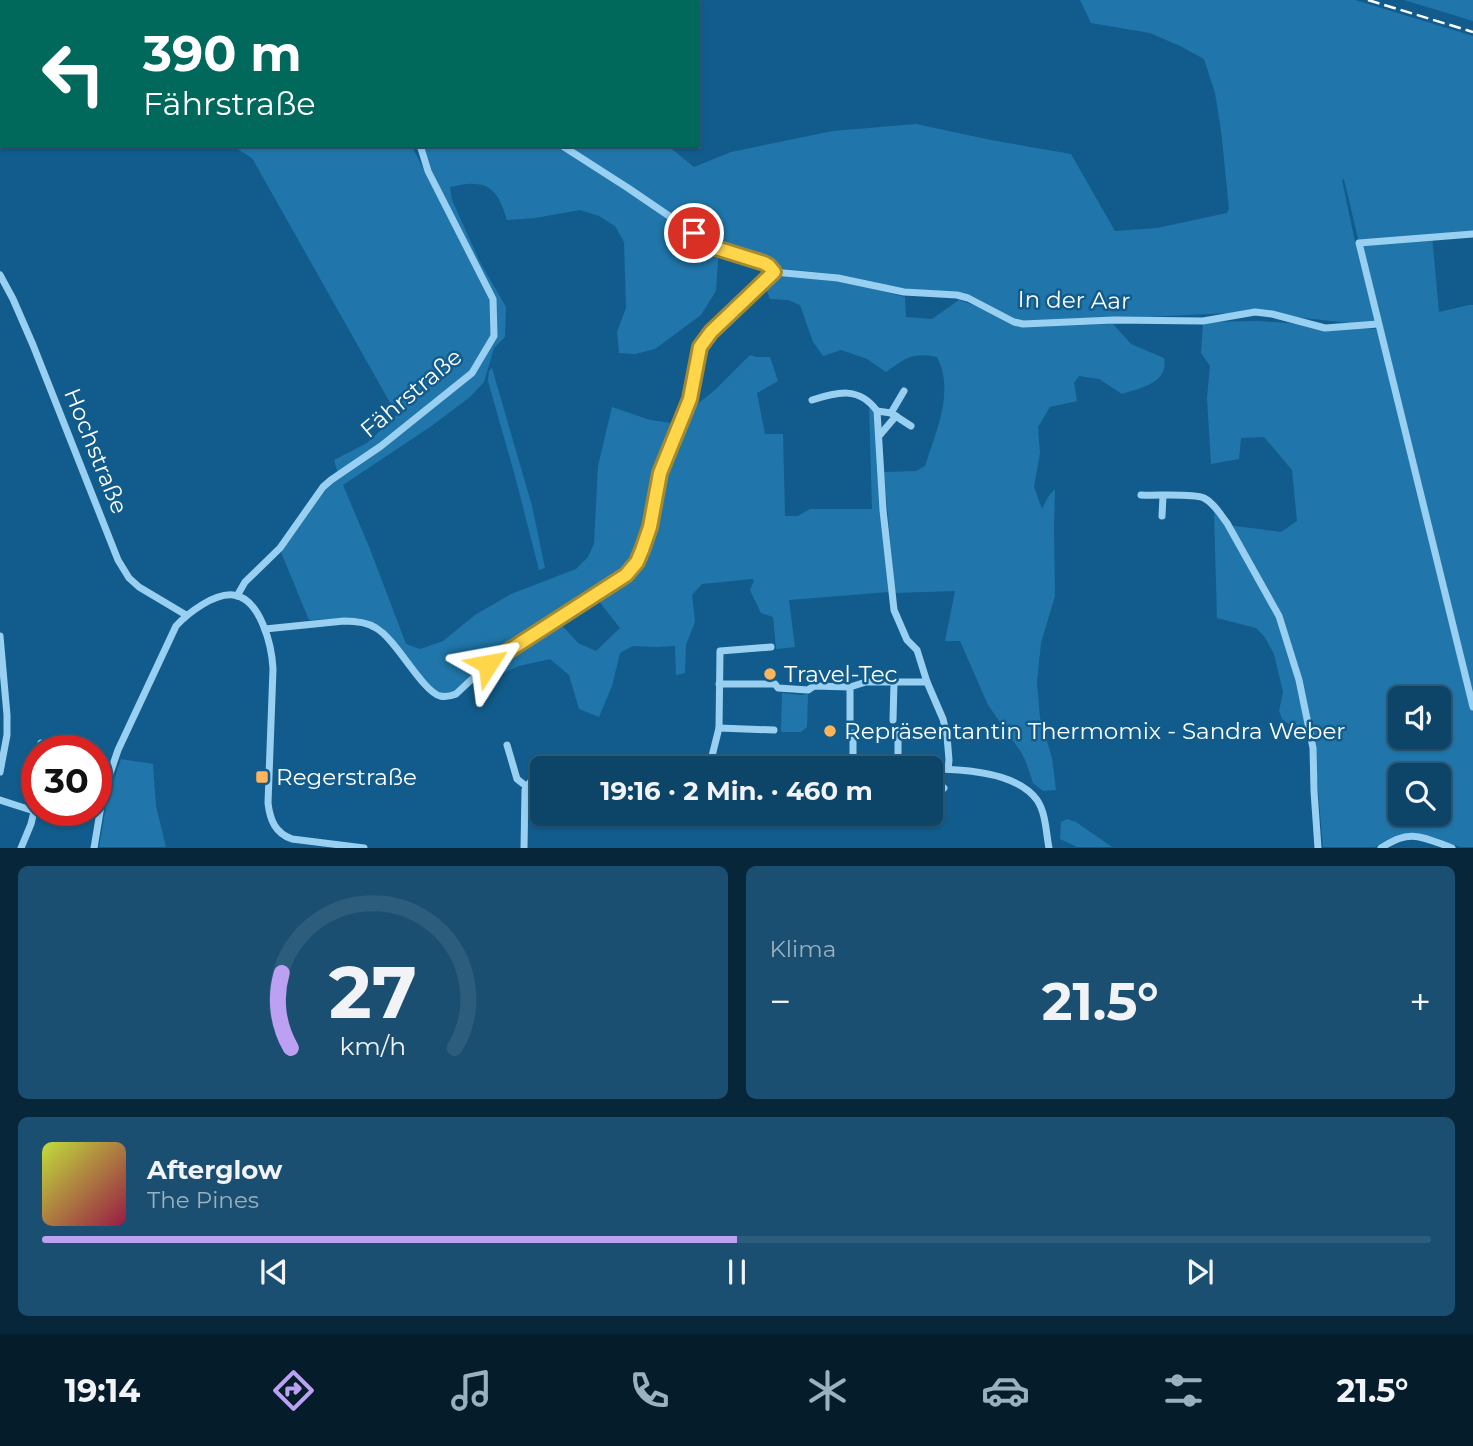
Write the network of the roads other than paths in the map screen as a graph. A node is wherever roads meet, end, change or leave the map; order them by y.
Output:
1 (421, 147) edge
2 (564, 147) edge
3 (1473, 234) edge
4 (774, 272) junction
5 (0, 275) edge
6 (1378, 324) junction
7 (904, 391) dead end
8 (812, 400) dead end
9 (877, 411) junction
10 (893, 414) junction
11 (911, 426) dead end
12 (879, 436) junction
13 (1141, 495) dead end
14 (1163, 496) junction
15 (1162, 516) dead end
16 (237, 596) junction
17 (186, 615) junction
18 (265, 629) junction
19 (0, 636) edge
20 (771, 647) dead end
21 (927, 682) junction
22 (894, 683) junction
23 (719, 684) junction
24 (850, 687) junction
25 (1473, 707) edge
26 (893, 720) dead end
27 (850, 722) dead end
28 (719, 729) junction
29 (898, 729) dead end
30 (774, 730) dead end
31 (853, 733) dead end
32 (507, 745) dead end
33 (712, 756) edge
34 (853, 756) edge
35 (898, 756) edge
36 (943, 769) edge
37 (948, 769) junction
38 (0, 772) edge
39 (530, 782) edge
40 (526, 786) junction
41 (0, 800) edge
42 (21, 807) edge
43 (30, 826) edge
44 (287, 837) junction
45 (21, 848) edge
46 (94, 848) edge
47 (286, 848) edge
48 (364, 848) edge
49 (524, 848) edge
50 (1049, 848) edge
51 (1318, 848) edge
52 (1381, 848) edge
53 (1452, 848) edge

1 - 16 street, Fährstraße
2 - 4 street
3 - 6 street
4 - 6 street, In der Aar
4 - 18 street
5 - 17 street, Hochstraße
6 - 25 street
7 - 10 street
8 - 9 street
9 - 10 street
9 - 12 street
10 - 11 street
10 - 12 street
12 - 21 street
13 - 14 street
14 - 15 street
14 - 51 street
16 - 17 street
16 - 18 street
17 - 46 street
18 - 44 street
19 - 38 street
20 - 23 street
21 - 22 street
21 - 37 street
22 - 24 street
22 - 26 street
23 - 24 street
23 - 28 street
24 - 27 street
28 - 30 street
28 - 33 street
29 - 35 street
31 - 34 street
32 - 40 street
36 - 37 street
37 - 50 street
39 - 40 street
40 - 49 street
41 - 42 street
43 - 45 street
44 - 47 street
44 - 48 street
52 - 53 street

